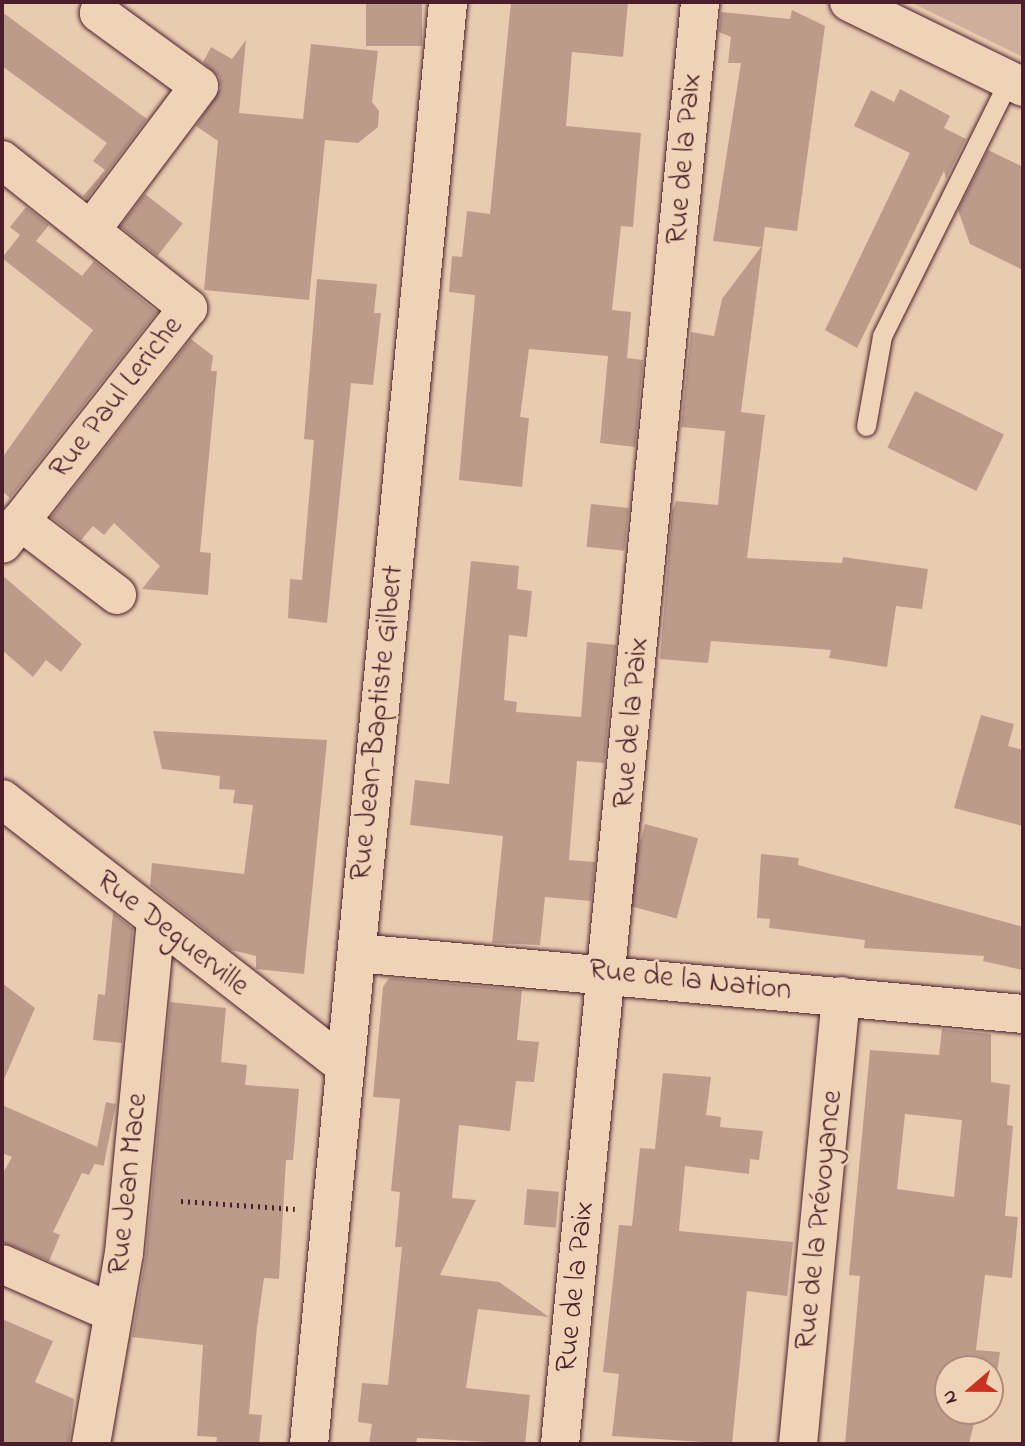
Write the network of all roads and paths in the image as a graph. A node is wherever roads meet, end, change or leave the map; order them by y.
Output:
1 (448, 2) edge
2 (700, 2) edge
3 (849, 2) edge
4 (99, 13) dead end
5 (1016, 84) edge
6 (2, 160) edge
7 (91, 230) junction
8 (866, 426) dead end
9 (10, 525) edge
10 (117, 595) dead end
11 (2, 799) edge
12 (156, 922) junction
13 (357, 953) junction
14 (608, 973) junction
15 (841, 996) junction
16 (1023, 1014) edge
17 (345, 1066) junction
18 (181, 1201) dead end
19 (332, 1211) junction
20 (2, 1265) edge
21 (113, 1313) junction
22 (91, 1444) edge
23 (309, 1444) edge
24 (561, 1444) edge
25 (798, 1444) edge

1 - 13 street, Rue Jean-Baptiste Gilbert
2 - 14 street, Rue de la Paix
3 - 5 street
4 - 7 street
5 - 8 lane
6 - 7 street, Rue Paul Leriche
7 - 9 street, Rue Paul Leriche
9 - 10 street
11 - 12 street, Rue Deguerville
12 - 17 street, Rue Deguerville
12 - 21 street, Rue Jean Mace
13 - 14 street, Rue de la Nation
13 - 17 street, Rue Jean-Baptiste Gilbert
14 - 15 street, Rue de la Nation
14 - 24 street, Rue de la Paix
15 - 16 street, Rue de la Nation
15 - 25 street, Rue de la Prévoyance
17 - 19 street, Rue Jean-Baptiste Gilbert
18 - 19 path
19 - 23 street, Rue Jean-Baptiste Gilbert
20 - 21 street
21 - 22 street, Rue Jean Mace

